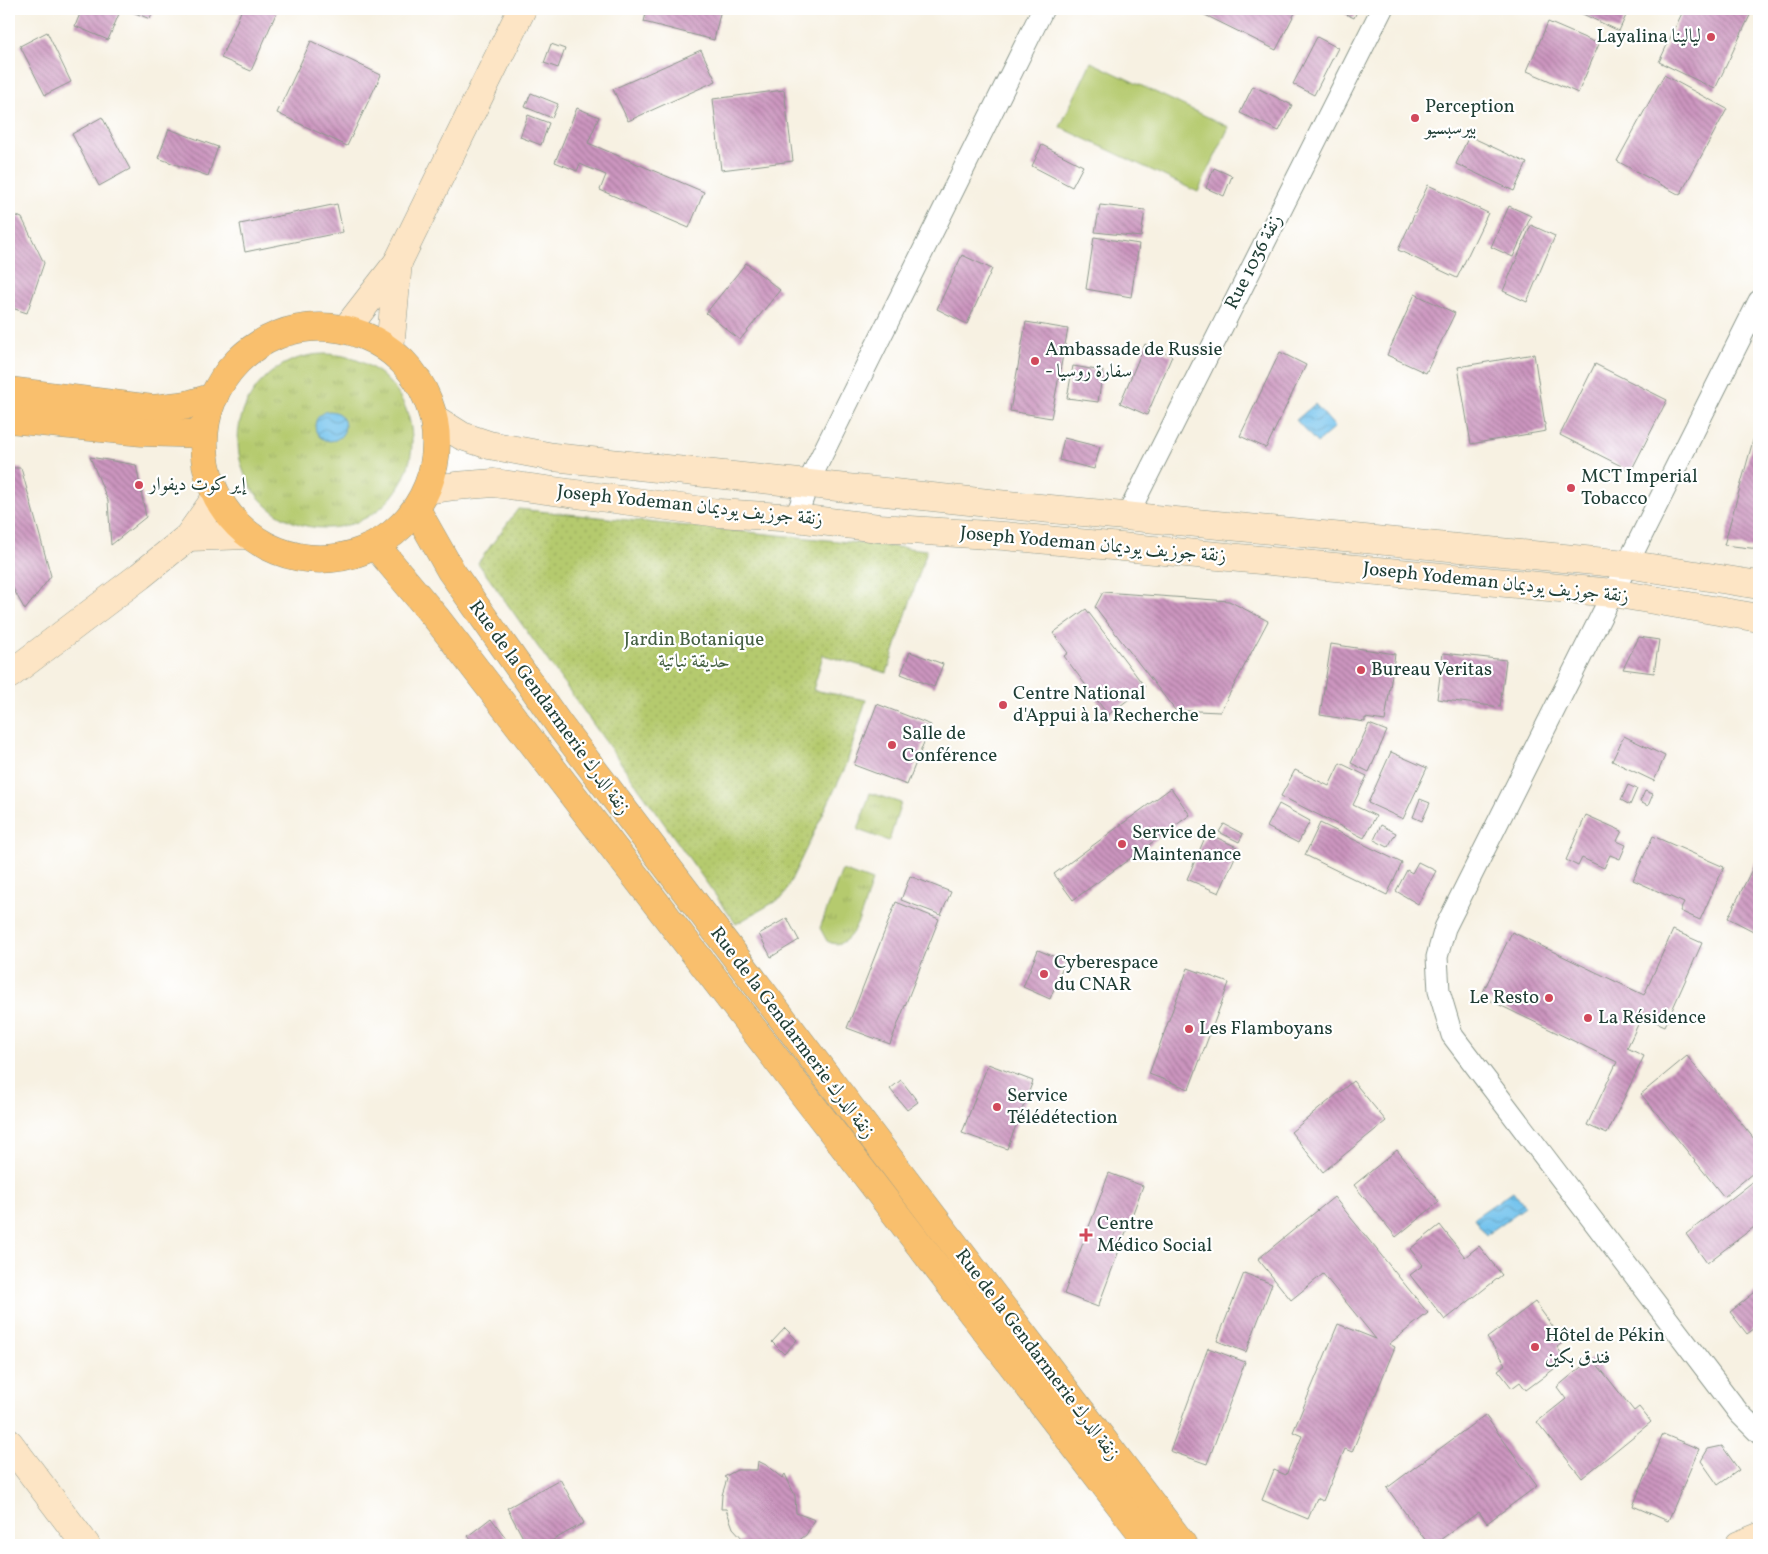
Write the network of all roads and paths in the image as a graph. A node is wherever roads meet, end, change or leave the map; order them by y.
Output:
1 (522, 9) edge
2 (1043, 9) edge
3 (1382, 9) edge
4 (398, 262) junction
5 (1759, 301) edge
6 (346, 329) junction
7 (390, 349) junction
8 (9, 391) edge
9 (214, 397) junction
10 (9, 419) edge
11 (435, 419) junction
12 (204, 434) junction
13 (808, 483) junction
14 (217, 496) junction
15 (421, 500) junction
16 (1127, 516) junction
17 (796, 518) junction
18 (249, 535) junction
19 (188, 536) junction
20 (376, 546) junction
21 (1626, 564) junction
22 (1759, 585) edge
23 (1613, 593) junction
24 (1759, 618) edge
25 (9, 675) edge
26 (1759, 1433) edge
27 (9, 1443) edge
28 (1759, 1537) edge
29 (86, 1545) edge
30 (1151, 1545) edge
31 (1183, 1545) edge
32 (1739, 1545) edge

1 - 4 street
2 - 13 street
3 - 16 street, Rue 1036 زنقة
4 - 6 street
4 - 7 street
5 - 21 street
6 - 7 main road
6 - 9 main road
7 - 11 main road
8 - 9 main road
9 - 12 main road
10 - 12 main road
11 - 13 street, Joseph Yodeman زنقة جوزيف يوديمان
11 - 15 main road
12 - 14 main road
13 - 16 street, Joseph Yodeman زنقة جوزيف يوديمان
13 - 17 street
14 - 18 main road
14 - 19 street
15 - 17 street, Joseph Yodeman زنقة جوزيف يوديمان
15 - 20 main road
15 - 31 main road, Rue de la Gendarmerie زنقة الدرك
16 - 21 street, Joseph Yodeman زنقة جوزيف يوديمان
17 - 23 street, Joseph Yodeman زنقة جوزيف يوديمان
18 - 19 street
18 - 20 main road
19 - 25 street
20 - 30 main road, Rue de la Gendarmerie زنقة الدرك
21 - 22 street, Joseph Yodeman زنقة جوزيف يوديمان
21 - 23 street
23 - 24 street, Joseph Yodeman زنقة جوزيف يوديمان
23 - 26 street
27 - 29 street
28 - 32 street

